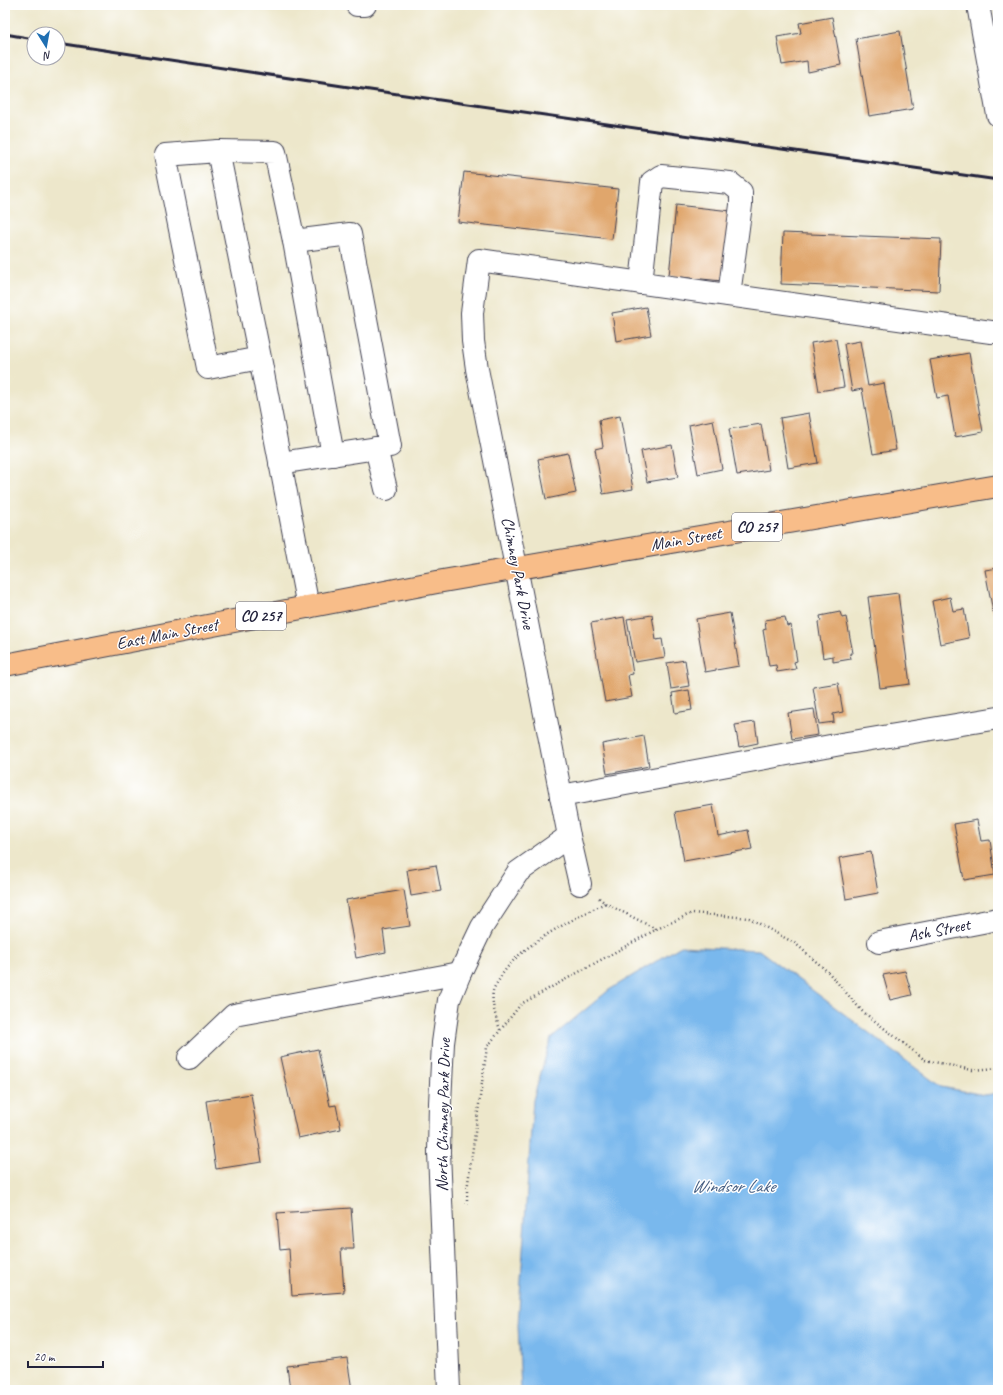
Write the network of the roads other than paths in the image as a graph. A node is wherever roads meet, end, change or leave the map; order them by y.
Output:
1 (357, 5) edge
2 (365, 5) edge
3 (978, 5) edge
4 (990, 37) edge
5 (998, 115) edge
6 (218, 151) junction
7 (294, 241) junction
8 (641, 283) junction
9 (729, 295) junction
10 (998, 332) edge
11 (260, 358) junction
12 (376, 448) junction
13 (334, 455) junction
14 (280, 463) junction
15 (998, 486) edge
16 (386, 489) dead end
17 (517, 568) junction
18 (308, 607) junction
19 (5, 665) edge
20 (998, 718) edge
21 (561, 796) junction
22 (569, 836) junction
23 (580, 884) road end
24 (998, 919) edge
25 (879, 942) dead end
26 (460, 973) junction
27 (189, 1058) dead end
28 (449, 1390) edge

1 - 2 street
3 - 4 street
4 - 5 street
6 - 7 street
6 - 11 street
6 - 11 street
7 - 12 street
7 - 13 street
8 - 9 street
8 - 9 street
8 - 17 street, Chimney Park Drive
9 - 10 street
11 - 14 street
12 - 13 street
12 - 16 street
13 - 14 street
14 - 18 street
15 - 17 main road, Main Street / CO 257
17 - 18 main road, East Main Street / CO 257
17 - 21 street, Chimney Park Drive
18 - 19 main road, East Main Street / CO 257
20 - 21 street
21 - 22 street, Chimney Park Drive
22 - 23 street, Chimney Park Drive
22 - 26 street, North Chimney Park Drive
24 - 25 street, Ash Street
26 - 27 street
26 - 28 street, North Chimney Park Drive

